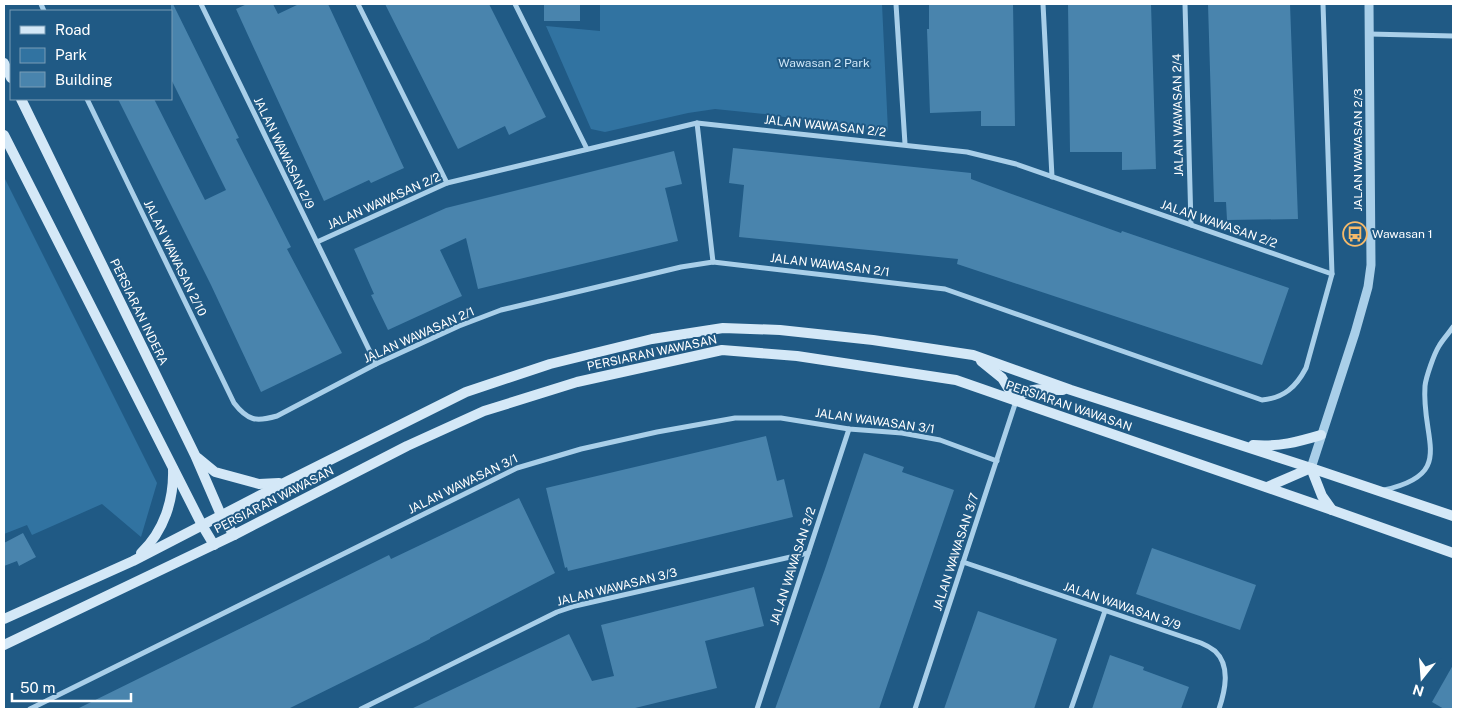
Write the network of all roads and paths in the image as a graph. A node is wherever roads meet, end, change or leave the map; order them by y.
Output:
1 (201, 4) edge
2 (358, 4) edge
3 (515, 4) edge
4 (896, 4) edge
5 (1043, 4) edge
6 (1185, 4) edge
7 (1322, 4) edge
8 (1369, 4) edge
9 (1369, 34) junction
10 (1453, 36) edge
11 (4, 63) edge
12 (10, 76) edge
13 (21, 100) edge
14 (87, 100) edge
15 (697, 123) junction
16 (4, 135) edge
17 (905, 144) junction
18 (586, 149) junction
19 (1052, 177) junction
20 (447, 183) junction
21 (1191, 225) junction
22 (317, 242) junction
23 (713, 262) junction
24 (1332, 274) junction
25 (1453, 327) edge
26 (973, 355) junction
27 (376, 364) junction
28 (1071, 390) junction
29 (1016, 401) junction
30 (253, 419) joint
31 (849, 429) junction
32 (1321, 435) junction
33 (1235, 443) junction
34 (195, 456) junction
35 (997, 461) junction
36 (173, 466) junction
37 (1310, 468) junction
38 (284, 483) junction
39 (1267, 488) junction
40 (1379, 492) junction
41 (1332, 510) junction
42 (221, 515) junction
43 (1453, 516) edge
44 (202, 525) junction
45 (234, 535) junction
46 (214, 545) junction
47 (808, 553) junction
48 (1453, 553) edge
49 (133, 560) junction
50 (963, 562) junction
51 (1105, 611) junction
52 (4, 619) edge
53 (4, 645) edge
54 (30, 709) edge
55 (361, 709) edge
56 (757, 709) edge
57 (915, 709) edge
58 (1071, 709) edge
59 (1219, 709) edge

1 - 22 street, JALAN WAWASAN 2/9
2 - 20 street
3 - 18 street
4 - 17 street
5 - 19 street
6 - 21 street, JALAN WAWASAN 2/4
7 - 24 street
8 - 9 street, JALAN WAWASAN 2/3
9 - 10 street
9 - 32 street, JALAN WAWASAN 2/3
11 - 12 main road
13 - 34 main road, PERSIARAN INDERA
14 - 30 street, JALAN WAWASAN 2/10
15 - 17 street, JALAN WAWASAN 2/2
15 - 18 street, JALAN WAWASAN 2/2
15 - 23 street
16 - 36 main road
17 - 19 street, JALAN WAWASAN 2/2
18 - 20 street, JALAN WAWASAN 2/2
19 - 21 street, JALAN WAWASAN 2/2
20 - 22 street, JALAN WAWASAN 2/2
21 - 24 street, JALAN WAWASAN 2/2
22 - 27 street, JALAN WAWASAN 2/9
23 - 24 street, JALAN WAWASAN 2/1
23 - 27 street, JALAN WAWASAN 2/1
25 - 40 street
26 - 28 main road, PERSIARAN WAWASAN
26 - 29 main road
26 - 38 main road, PERSIARAN WAWASAN
27 - 30 street, JALAN WAWASAN 2/1
28 - 29 main road
28 - 33 main road, PERSIARAN WAWASAN
29 - 35 street, JALAN WAWASAN 3/7
29 - 39 main road, PERSIARAN WAWASAN
29 - 45 main road, PERSIARAN WAWASAN
31 - 35 street, JALAN WAWASAN 3/1
31 - 47 street, JALAN WAWASAN 3/2
31 - 54 street, JALAN WAWASAN 3/1
32 - 33 main road
32 - 37 street, JALAN WAWASAN 2/3
33 - 37 main road, PERSIARAN WAWASAN
34 - 38 main road
34 - 42 main road, PERSIARAN INDERA
35 - 50 street, JALAN WAWASAN 3/7
36 - 44 main road
36 - 49 main road
37 - 39 main road
37 - 40 main road, PERSIARAN WAWASAN
37 - 41 main road
38 - 42 main road, PERSIARAN WAWASAN
39 - 41 main road, PERSIARAN WAWASAN
40 - 43 main road, PERSIARAN WAWASAN
41 - 48 main road, PERSIARAN WAWASAN
42 - 44 main road, PERSIARAN WAWASAN
42 - 45 main road, PERSIARAN INDERA
44 - 46 main road
44 - 49 main road, PERSIARAN WAWASAN
45 - 46 main road, PERSIARAN WAWASAN
46 - 53 main road, PERSIARAN WAWASAN
47 - 55 street, JALAN WAWASAN 3/3
47 - 56 street, JALAN WAWASAN 3/2
49 - 52 main road, PERSIARAN WAWASAN
50 - 51 street, JALAN WAWASAN 3/9
50 - 57 street, JALAN WAWASAN 3/7
51 - 58 street
51 - 59 street, JALAN WAWASAN 3/9

